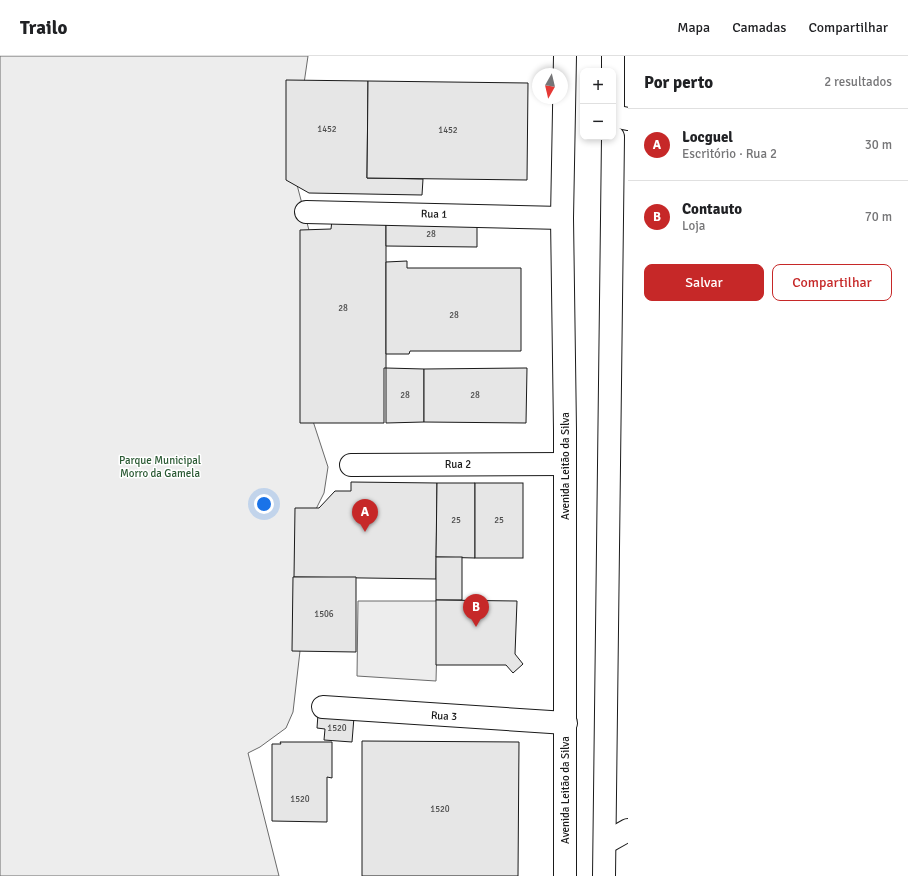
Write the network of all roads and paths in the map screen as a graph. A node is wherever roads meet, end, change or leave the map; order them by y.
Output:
1 (565, 56) edge
2 (613, 56) edge
3 (613, 104) edge
4 (616, 117) edge
5 (628, 119) edge
6 (613, 140) edge
7 (306, 212) dead end
8 (562, 218) junction
9 (565, 464) junction
10 (350, 465) dead end
11 (323, 707) dead end
12 (566, 723) junction
13 (628, 830) edge
14 (604, 843) junction
15 (565, 876) edge
16 (604, 876) edge

1 - 8 street, Avenida Leitão da Silva
2 - 3 street
4 - 5 street
6 - 14 street
7 - 8 street, Rua 1
8 - 9 street, Avenida Leitão da Silva
9 - 10 street, Rua 2
9 - 12 street, Avenida Leitão da Silva
11 - 12 street, Rua 3
12 - 15 street, Avenida Leitão da Silva
13 - 14 street
14 - 16 street

